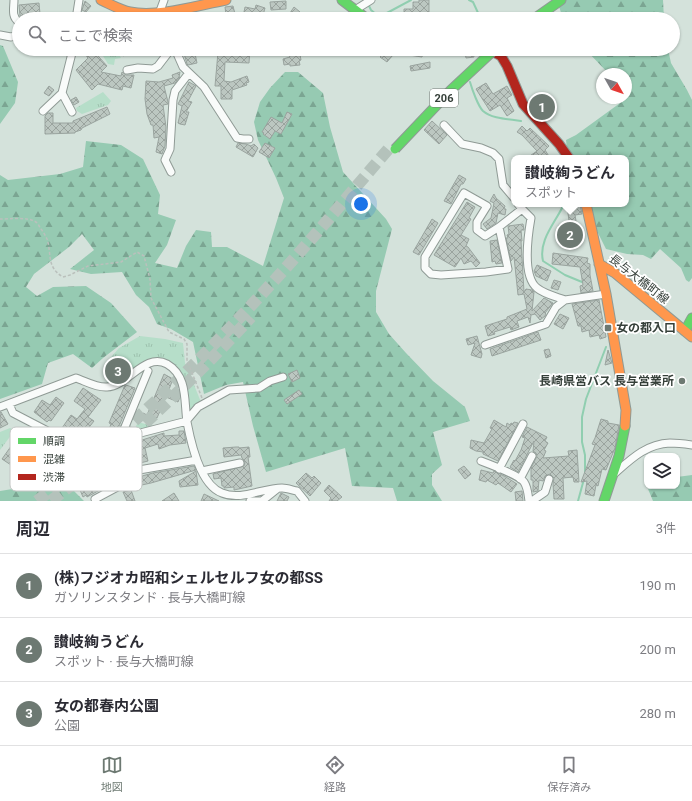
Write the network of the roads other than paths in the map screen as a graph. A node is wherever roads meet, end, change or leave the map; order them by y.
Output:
1 (14, 0) edge
2 (79, 0) edge
3 (101, 0) edge
4 (164, 0) edge
5 (226, 0) edge
6 (342, 0) edge
7 (559, 0) edge
8 (368, 2) edge
9 (355, 10) junction
10 (14, 12) edge
11 (77, 12) edge
12 (130, 12) edge
13 (162, 12) edge
14 (175, 12) edge
15 (358, 12) edge
16 (539, 12) edge
17 (543, 12) edge
18 (0, 35) edge
19 (12, 37) edge
20 (71, 56) edge
21 (166, 56) edge
22 (178, 56) edge
23 (481, 56) edge
24 (487, 56) edge
25 (501, 56) edge
26 (127, 70) dead end
27 (189, 73) junction
28 (62, 93) junction
29 (43, 111) dead end
30 (72, 112) dead end
31 (444, 125) dead end
32 (249, 139) dead end
33 (567, 155) edge
34 (171, 172) dead end
35 (511, 194) edge
36 (520, 207) edge
37 (587, 207) edge
38 (499, 227) junction
39 (599, 264) junction
40 (606, 294) junction
41 (565, 300) junction
42 (692, 318) edge
43 (688, 334) edge
44 (485, 345) dead end
45 (148, 371) dead end
46 (283, 377) dead end
47 (9, 404) junction
48 (0, 407) edge
49 (187, 421) junction
50 (523, 424) dead end
51 (40, 427) edge
52 (125, 427) edge
53 (142, 433) edge
54 (692, 445) edge
55 (532, 456) dead end
56 (197, 460) junction
57 (481, 461) dead end
58 (240, 463) dead end
59 (142, 469) edge
60 (499, 469) junction
61 (202, 471) junction
62 (612, 476) junction
63 (520, 479) junction
64 (549, 479) dead end
65 (277, 489) junction
66 (110, 491) edge
67 (95, 499) dead end
68 (304, 500) edge
69 (250, 501) edge
70 (261, 501) edge
71 (529, 501) edge
72 (532, 501) edge
73 (604, 501) edge

1 - 10 street
2 - 11 street
3 - 12 main road
4 - 13 street
5 - 14 main road
6 - 9 main road
7 - 16 main road
7 - 17 main road
8 - 9 street
9 - 15 main road
18 - 19 street
20 - 28 street
21 - 26 street
22 - 27 street
23 - 24 main road, 206, bridge
25 - 33 main road
27 - 32 street
27 - 34 street
28 - 29 street
28 - 30 street
31 - 35 street
36 - 38 street
36 - 41 street
37 - 39 main road, 長与大橋町線
38 - 38 street
39 - 40 main road
39 - 43 main road, 長与大橋町線
40 - 41 street
40 - 62 main road
41 - 44 street
42 - 43 main road
45 - 52 street
46 - 49 street
47 - 48 street
47 - 49 street
47 - 51 street
49 - 53 street
49 - 56 street
50 - 60 street
54 - 62 street
55 - 63 street
56 - 59 street
56 - 61 street
57 - 60 street
58 - 61 street
60 - 63 street
61 - 65 street
62 - 73 main road
63 - 71 street
64 - 72 street
65 - 68 street
65 - 70 street
66 - 67 street
69 - 70 street

